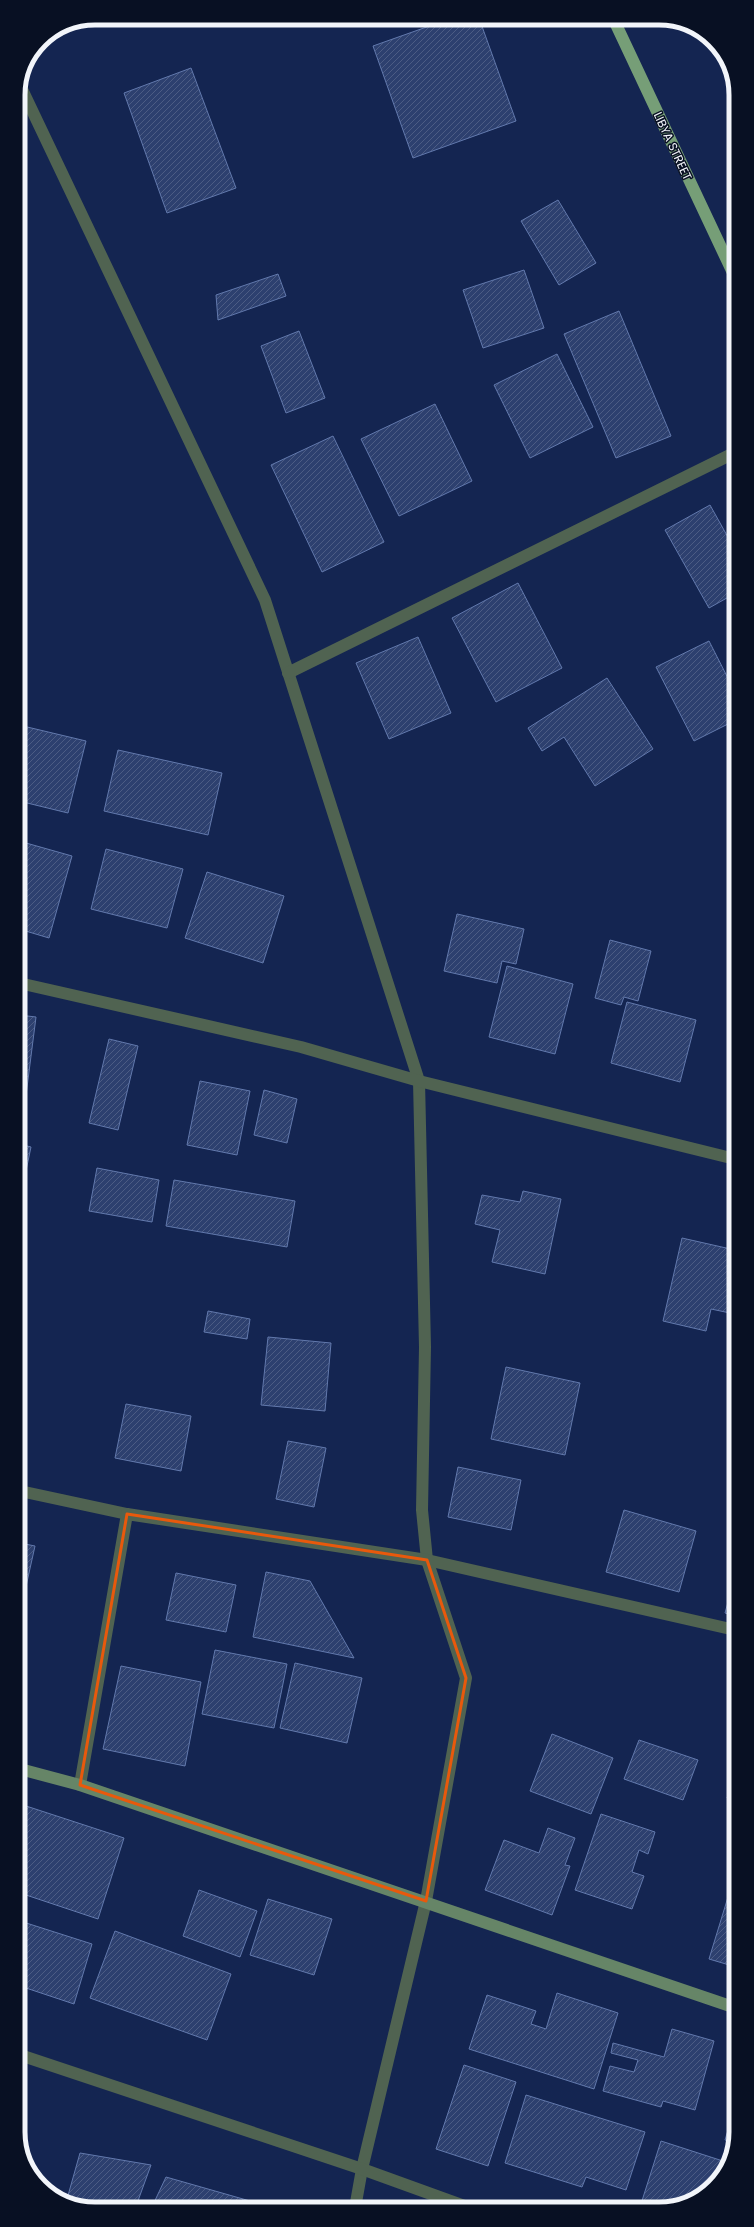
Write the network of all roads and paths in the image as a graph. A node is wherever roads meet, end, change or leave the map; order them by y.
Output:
1 (616, 25) edge
2 (25, 96) edge
3 (729, 264) edge
4 (729, 455) edge
5 (288, 673) junction
6 (25, 984) edge
7 (419, 1081) junction
8 (729, 1158) edge
9 (25, 1492) edge
10 (126, 1514) junction
11 (427, 1560) junction
12 (729, 1629) edge
13 (25, 1770) edge
14 (80, 1785) junction
15 (426, 1901) junction
16 (729, 2006) edge
17 (25, 2057) edge
18 (362, 2169) junction
19 (356, 2202) edge
20 (453, 2202) edge

1 - 3 main road, LIBYA STREET
2 - 5 street
4 - 5 street
5 - 7 street
6 - 7 street
7 - 8 street
7 - 11 street
9 - 10 street
10 - 11 street
10 - 14 street
11 - 12 street
11 - 15 street
13 - 14 street
14 - 15 street
15 - 16 street
15 - 18 street
17 - 18 street
18 - 19 street
18 - 20 street

